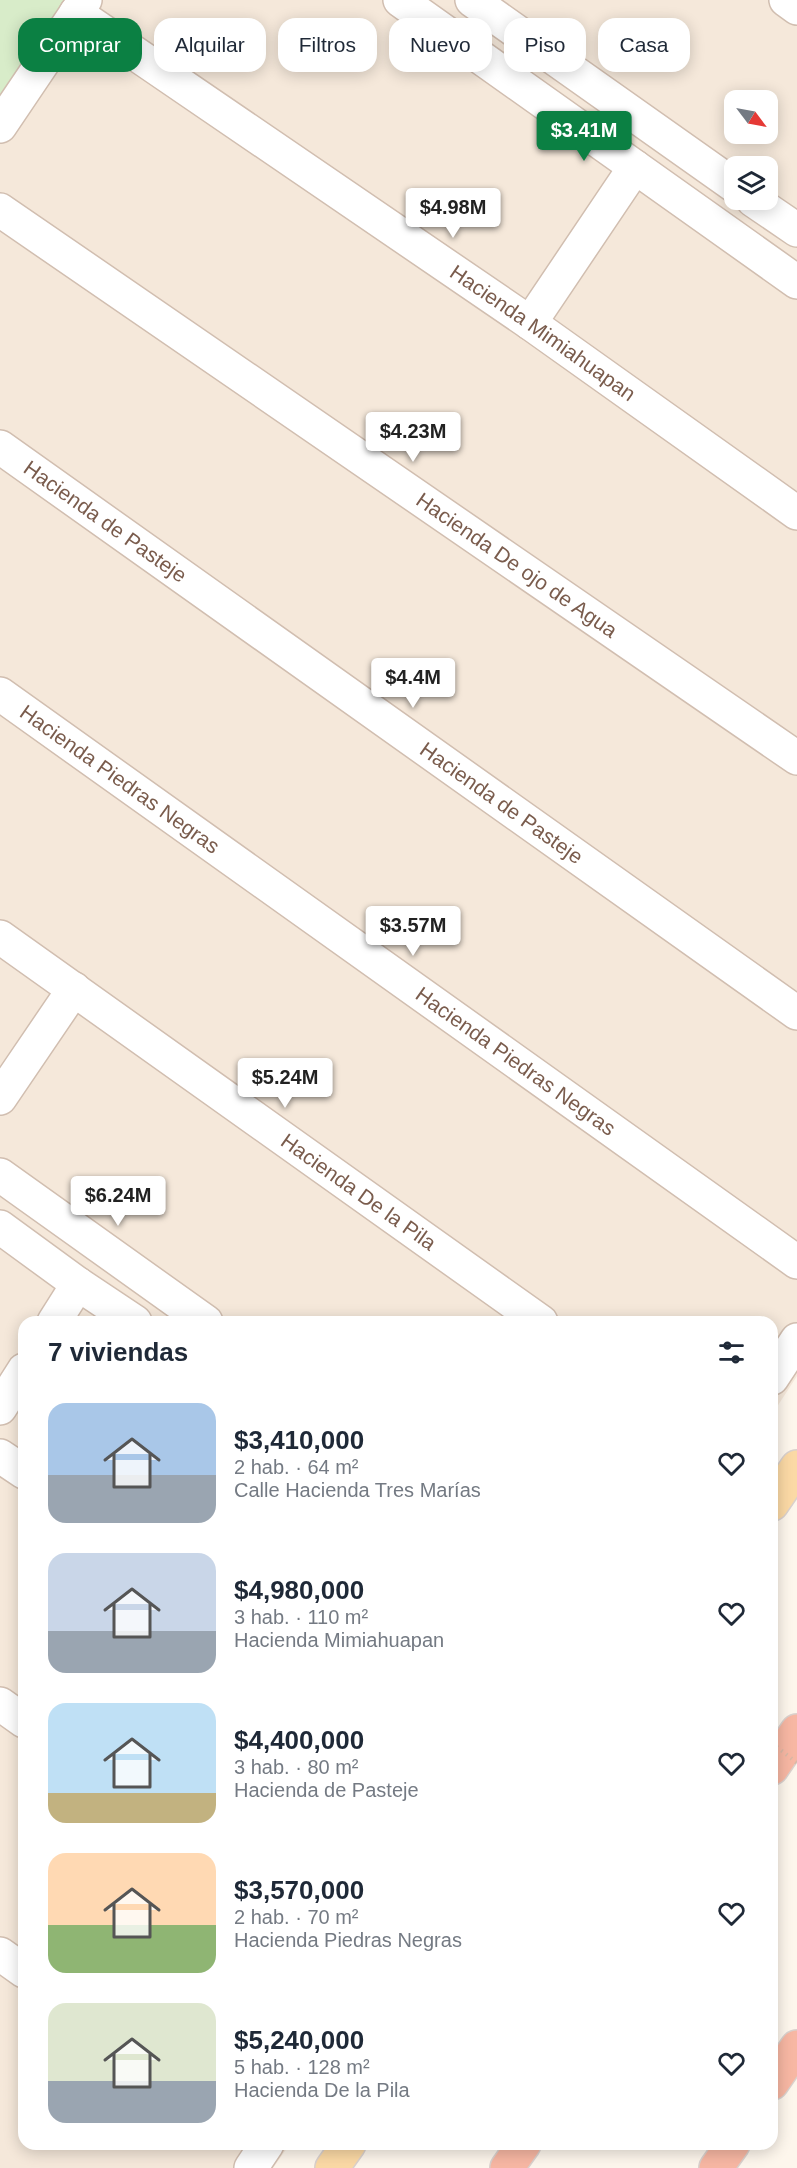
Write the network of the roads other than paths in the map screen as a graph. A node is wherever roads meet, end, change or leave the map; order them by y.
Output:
1 (400, 0) edge
2 (786, 0) edge
3 (81, 6) edge
4 (482, 7) edge
5 (797, 8) edge
6 (426, 18) edge
7 (492, 65) edge
8 (0, 126) edge
9 (635, 167) junction
10 (724, 178) edge
11 (0, 210) edge
12 (767, 210) edge
13 (797, 231) edge
14 (797, 282) edge
15 (530, 322) junction
16 (0, 447) edge
17 (797, 513) edge
18 (0, 694) edge
19 (797, 758) edge
20 (0, 937) edge
21 (74, 990) junction
22 (797, 1012) edge
23 (0, 1098) edge
24 (0, 1175) edge
25 (0, 1227) edge
26 (797, 1262) edge
27 (78, 1284) junction
28 (58, 1316) edge
29 (126, 1316) edge
30 (198, 1316) edge
31 (533, 1316) edge
32 (797, 1340) edge
33 (778, 1369) edge
34 (18, 1380) edge
35 (0, 1408) edge
36 (0, 1456) edge
37 (797, 1467) edge
38 (18, 1468) edge
39 (778, 1495) edge
40 (0, 1704) edge
41 (18, 1717) edge
42 (797, 1731) edge
43 (778, 1759) edge
44 (0, 1954) edge
45 (18, 1967) edge
46 (797, 2047) edge
47 (778, 2075) edge
48 (263, 2150) edge
49 (345, 2150) edge
50 (520, 2150) edge
51 (729, 2150) edge
52 (251, 2168) edge
53 (332, 2168) edge
54 (507, 2168) edge
55 (716, 2168) edge

1 - 6 street
2 - 5 street
3 - 8 street
3 - 15 street, Hacienda Mimiahuapan
4 - 10 street
7 - 9 street
9 - 14 street
9 - 15 street
11 - 19 street, Hacienda De ojo de Agua
12 - 13 street
15 - 17 street, Hacienda Mimiahuapan
16 - 22 street, Hacienda de Pasteje
18 - 26 street, Hacienda Piedras Negras
20 - 21 street, Hacienda De la Pila
21 - 23 street
21 - 31 street, Hacienda De la Pila
24 - 30 street
25 - 27 street
27 - 28 street
27 - 29 street
32 - 33 street
34 - 35 street
36 - 38 street
37 - 39 main road
40 - 41 street
42 - 43 highway
44 - 45 street
46 - 47 highway
48 - 52 street
49 - 53 main road
50 - 54 highway
51 - 55 highway

